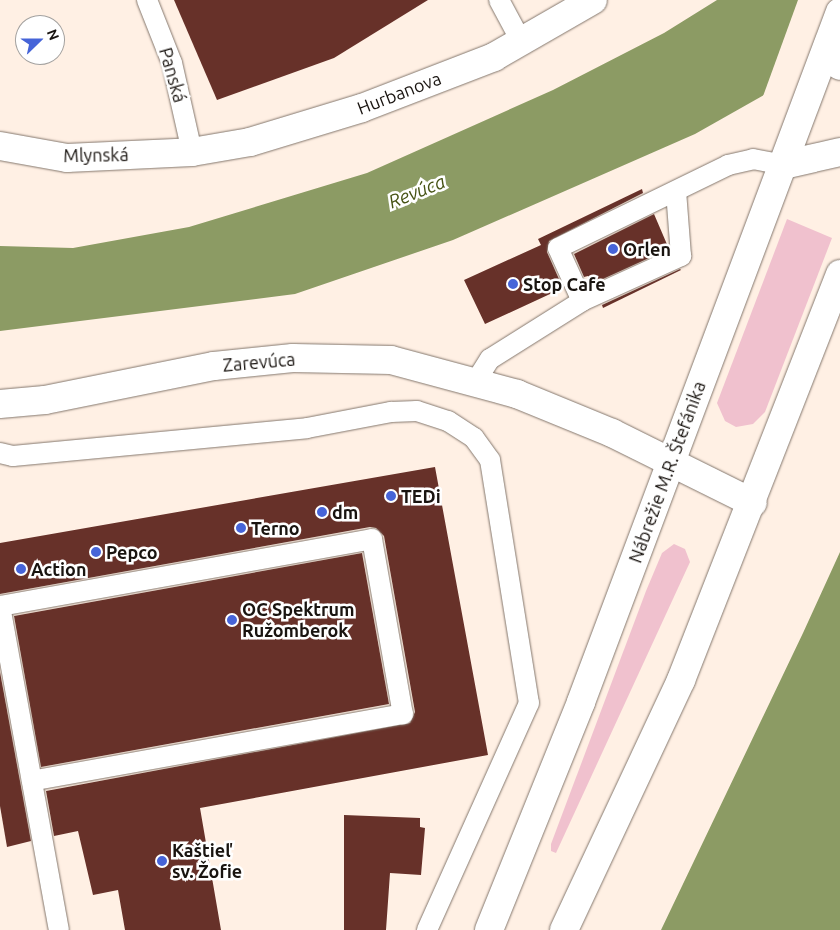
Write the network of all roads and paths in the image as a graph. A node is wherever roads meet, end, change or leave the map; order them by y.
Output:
1 (147, 0) edge
2 (499, 0) edge
3 (593, 0) edge
4 (840, 12) edge
5 (521, 41) junction
6 (834, 56) edge
7 (0, 146) edge
8 (192, 152) junction
9 (840, 152) edge
10 (783, 165) junction
11 (676, 191) junction
12 (840, 274) edge
13 (582, 302) junction
14 (476, 380) junction
15 (0, 404) edge
16 (0, 453) edge
17 (670, 463) junction
18 (753, 503) junction
19 (0, 606) edge
20 (32, 781) junction
21 (59, 930) edge
22 (427, 930) edge
23 (488, 930) edge
24 (564, 930) edge

1 - 8 lane, Panská
2 - 5 lane
3 - 5 main road, Hurbanova
4 - 6 main road, Nábrežie M.R. Štefánika
5 - 8 main road, Hurbanova
6 - 10 main road, Nábrežie M.R. Štefánika
7 - 8 main road, Mlynská
9 - 10 main road
10 - 11 lane
10 - 17 main road, Nábrežie M.R. Štefánika
11 - 13 lane
11 - 13 lane
12 - 18 main road
13 - 14 lane
14 - 15 main road, Zarevúca
14 - 17 main road, Zarevúca
16 - 22 lane
17 - 18 main road, Zarevúca
17 - 23 main road, Nábrežie M.R. Štefánika
18 - 24 main road
19 - 20 lane
19 - 20 lane
20 - 21 lane

